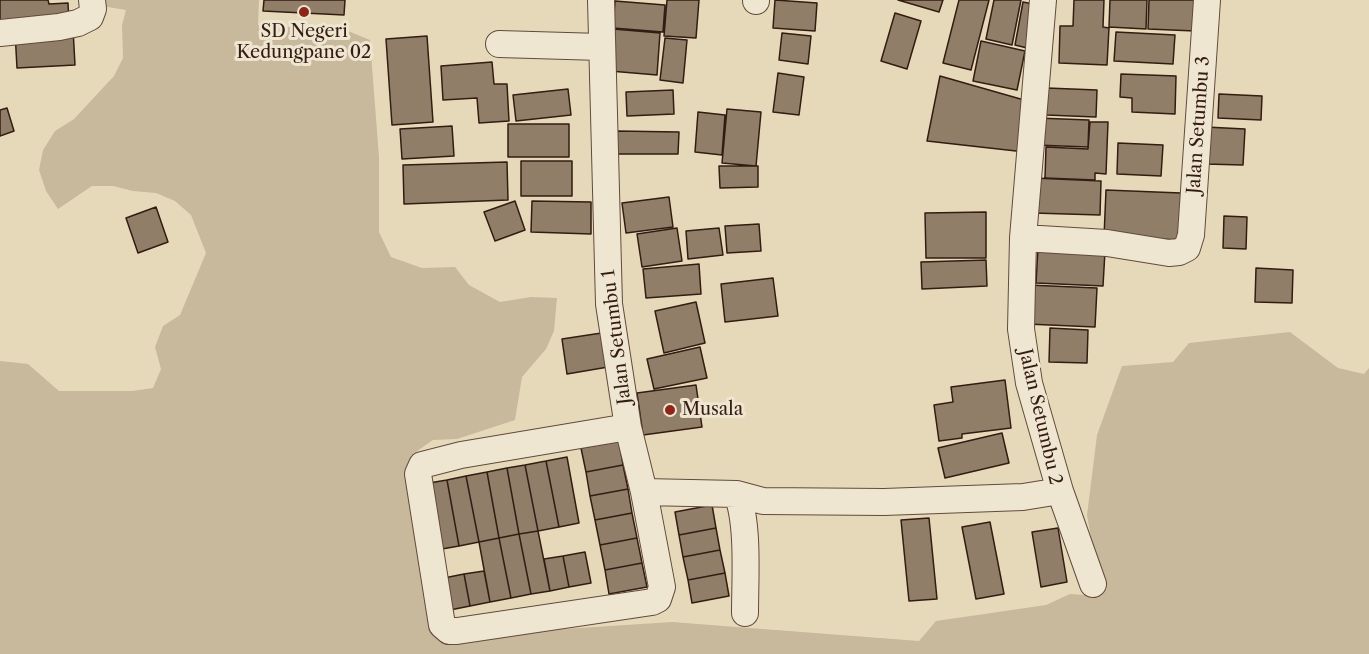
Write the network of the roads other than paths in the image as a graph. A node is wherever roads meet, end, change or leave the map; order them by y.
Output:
1 (92, 0) edge
2 (601, 0) edge
3 (1043, 0) edge
4 (1207, 0) edge
5 (0, 33) edge
6 (499, 44) dead end
7 (601, 47) junction
8 (1023, 238) junction
9 (628, 427) junction
10 (1060, 491) junction
11 (644, 492) junction
12 (744, 496) junction
13 (1093, 584) dead end
14 (745, 613) dead end

1 - 5 street
2 - 7 street, Jalan Setumbu 1
3 - 8 street, Jalan Setumbu 2
4 - 8 street, Jalan Setumbu 3
6 - 7 street
7 - 9 street, Jalan Setumbu 1
8 - 10 street, Jalan Setumbu 2
9 - 11 street, Jalan Setumbu 1
9 - 11 street, Jalan Setumbu 1
10 - 12 street, Jalan Setumbu 2
10 - 13 street
11 - 12 street
12 - 14 street

